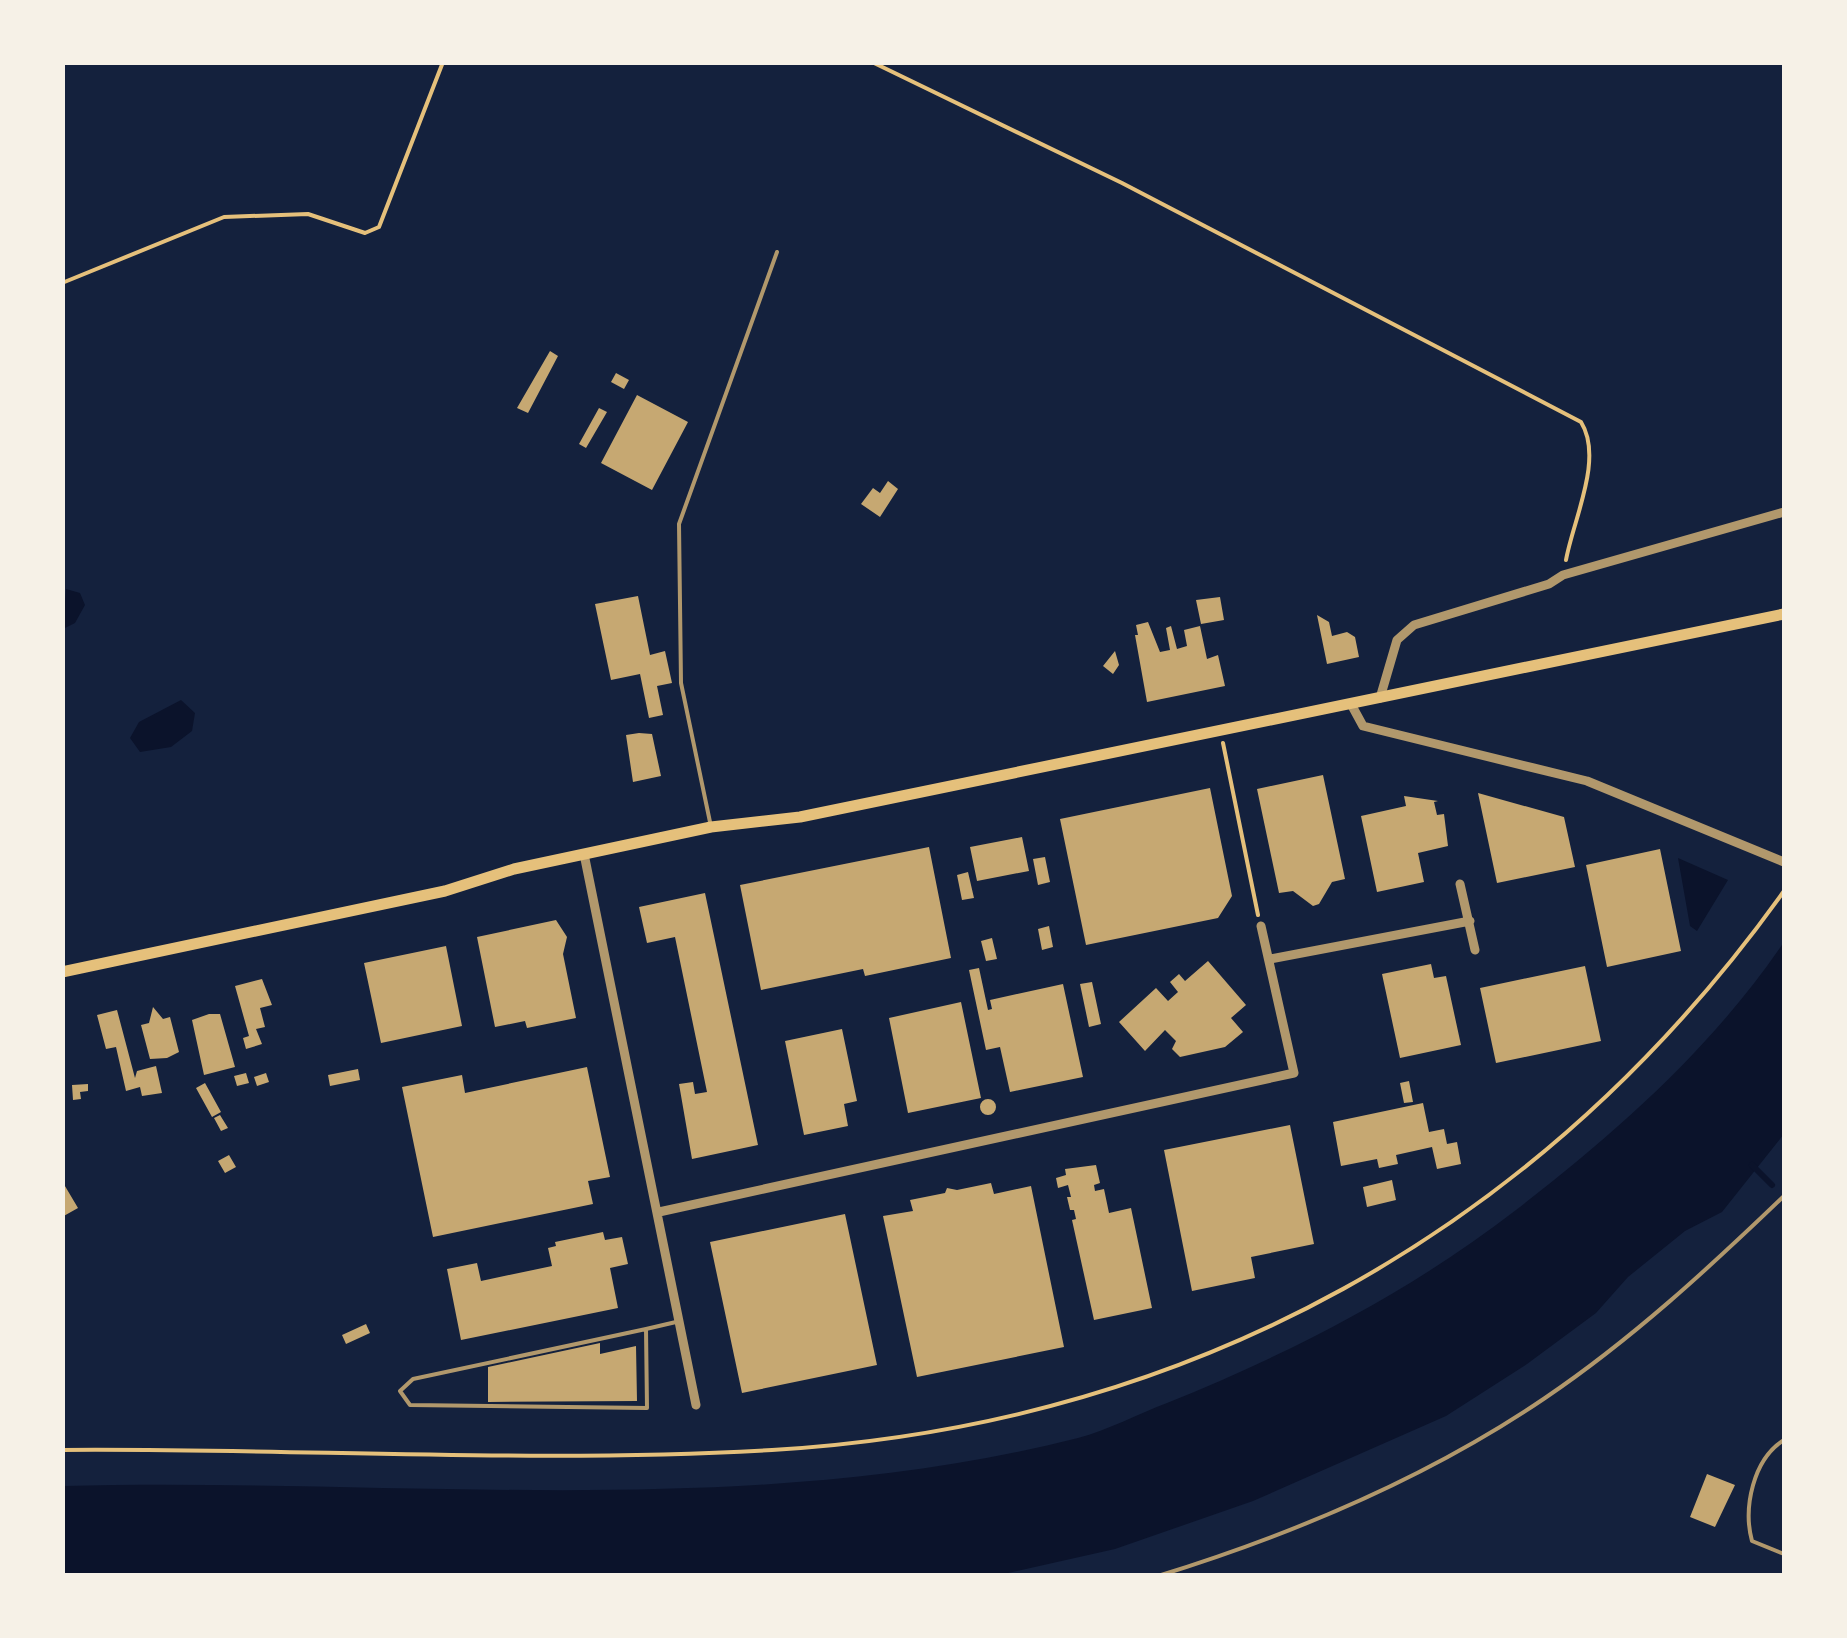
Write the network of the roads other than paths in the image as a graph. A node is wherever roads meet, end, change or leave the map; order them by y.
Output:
1 (777, 252) dead end
2 (1784, 512) edge
3 (1784, 614) edge
4 (1380, 698) junction
5 (1351, 704) junction
6 (711, 827) junction
7 (584, 854) junction
8 (1784, 862) edge
9 (1460, 884) dead end
10 (1470, 921) junction
11 (1260, 926) road end
12 (1475, 950) dead end
13 (1270, 959) junction
14 (62, 972) edge
15 (1784, 1196) edge
16 (659, 1212) junction
17 (680, 1321) junction
18 (646, 1329) junction
19 (696, 1405) dead end
20 (1784, 1440) edge
21 (1784, 1554) edge
22 (1158, 1576) edge

1 - 6 lane
2 - 4 street
3 - 4 main road
4 - 5 main road
5 - 6 main road
5 - 8 street
6 - 7 main road
7 - 14 main road
7 - 16 street
9 - 10 street
10 - 12 street
10 - 13 street
11 - 13 street
13 - 16 street
15 - 22 lane
16 - 17 street
17 - 18 lane
17 - 19 street
18 - 18 lane
20 - 21 lane

